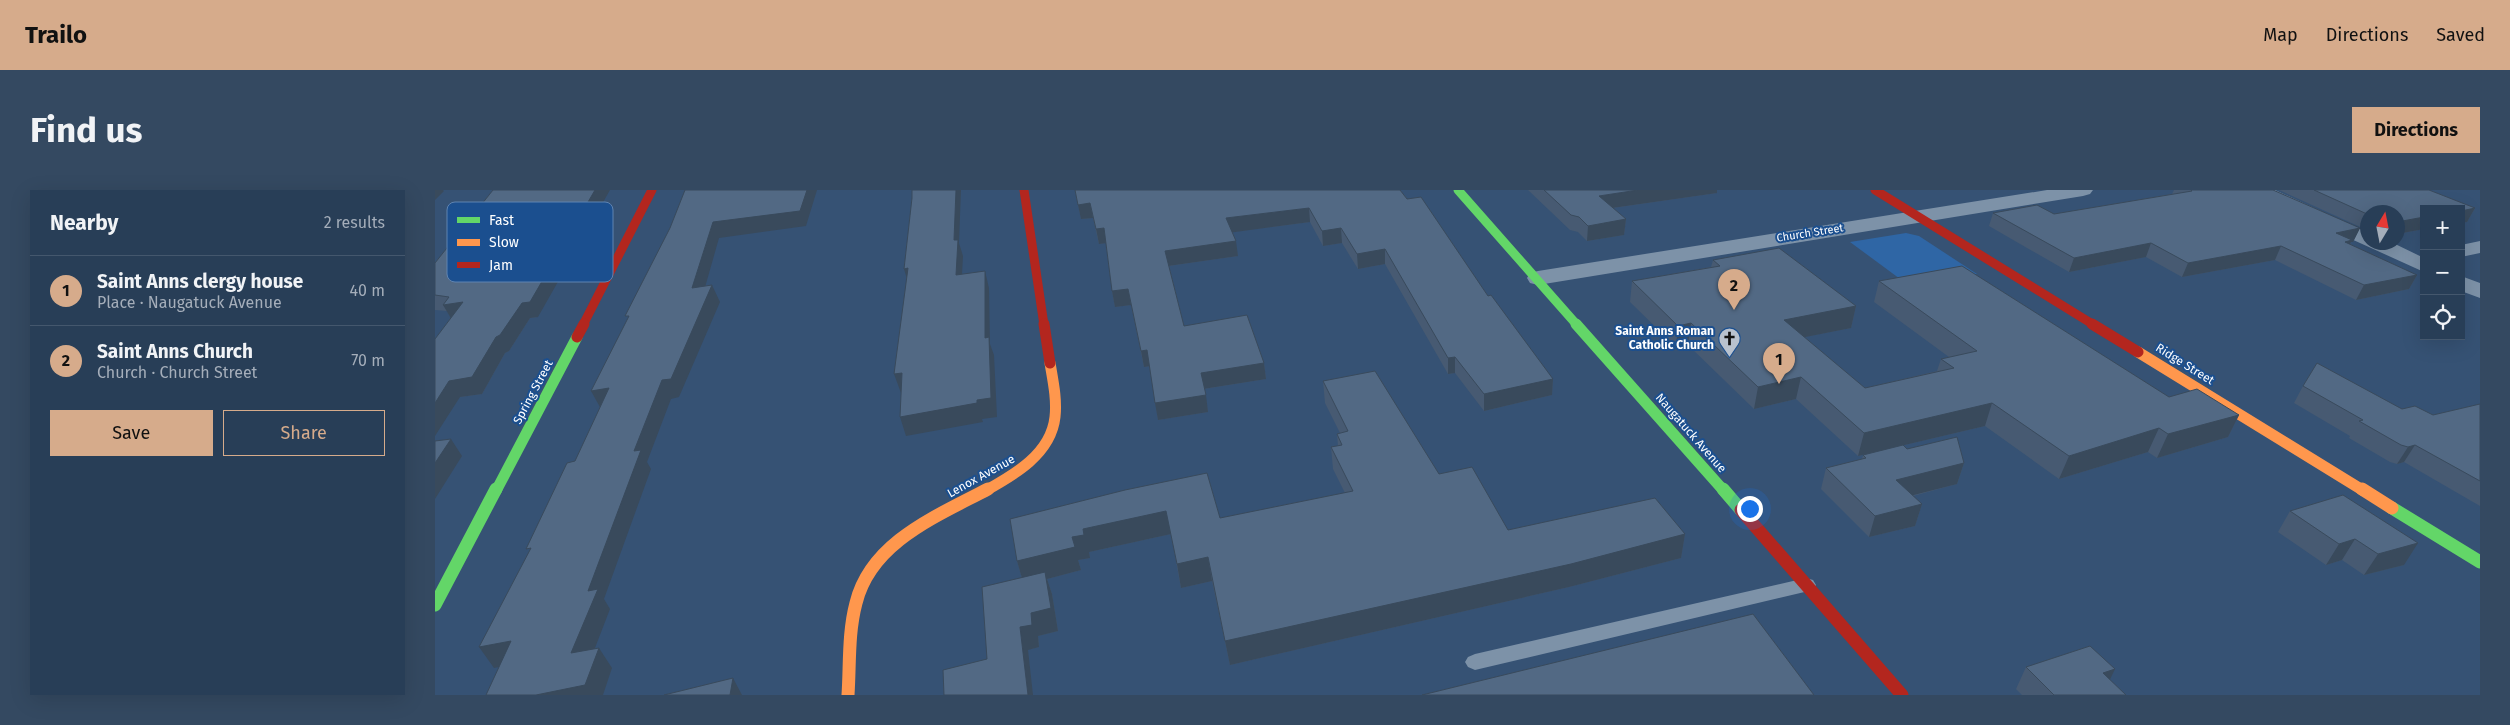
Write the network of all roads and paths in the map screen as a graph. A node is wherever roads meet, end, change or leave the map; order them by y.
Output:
1 (652, 190) edge
2 (1024, 190) edge
3 (1457, 190) edge
4 (1875, 190) edge
5 (2083, 190) edge
6 (2259, 190) edge
7 (1917, 215) junction
8 (2360, 237) edge
9 (2480, 247) edge
10 (2393, 250) edge
11 (2465, 250) edge
12 (2420, 261) edge
13 (613, 270) edge
14 (1537, 278) junction
15 (607, 282) edge
16 (2465, 285) edge
17 (2480, 291) edge
18 (2480, 562) edge
19 (1806, 585) junction
20 (435, 605) edge
21 (1475, 662) dead end
22 (848, 695) edge
23 (1902, 695) edge

1 - 13 street, Spring Street
2 - 22 street, Lenox Avenue
3 - 14 street, Naugatuck Avenue
4 - 7 street, Ridge Street
5 - 7 street, Church Street
6 - 8 street
7 - 14 street, Church Street
7 - 18 street, Ridge Street
9 - 11 street
10 - 12 street
14 - 19 street, Naugatuck Avenue
15 - 20 street, Spring Street
16 - 17 street
19 - 21 lane
19 - 23 street, Naugatuck Avenue

